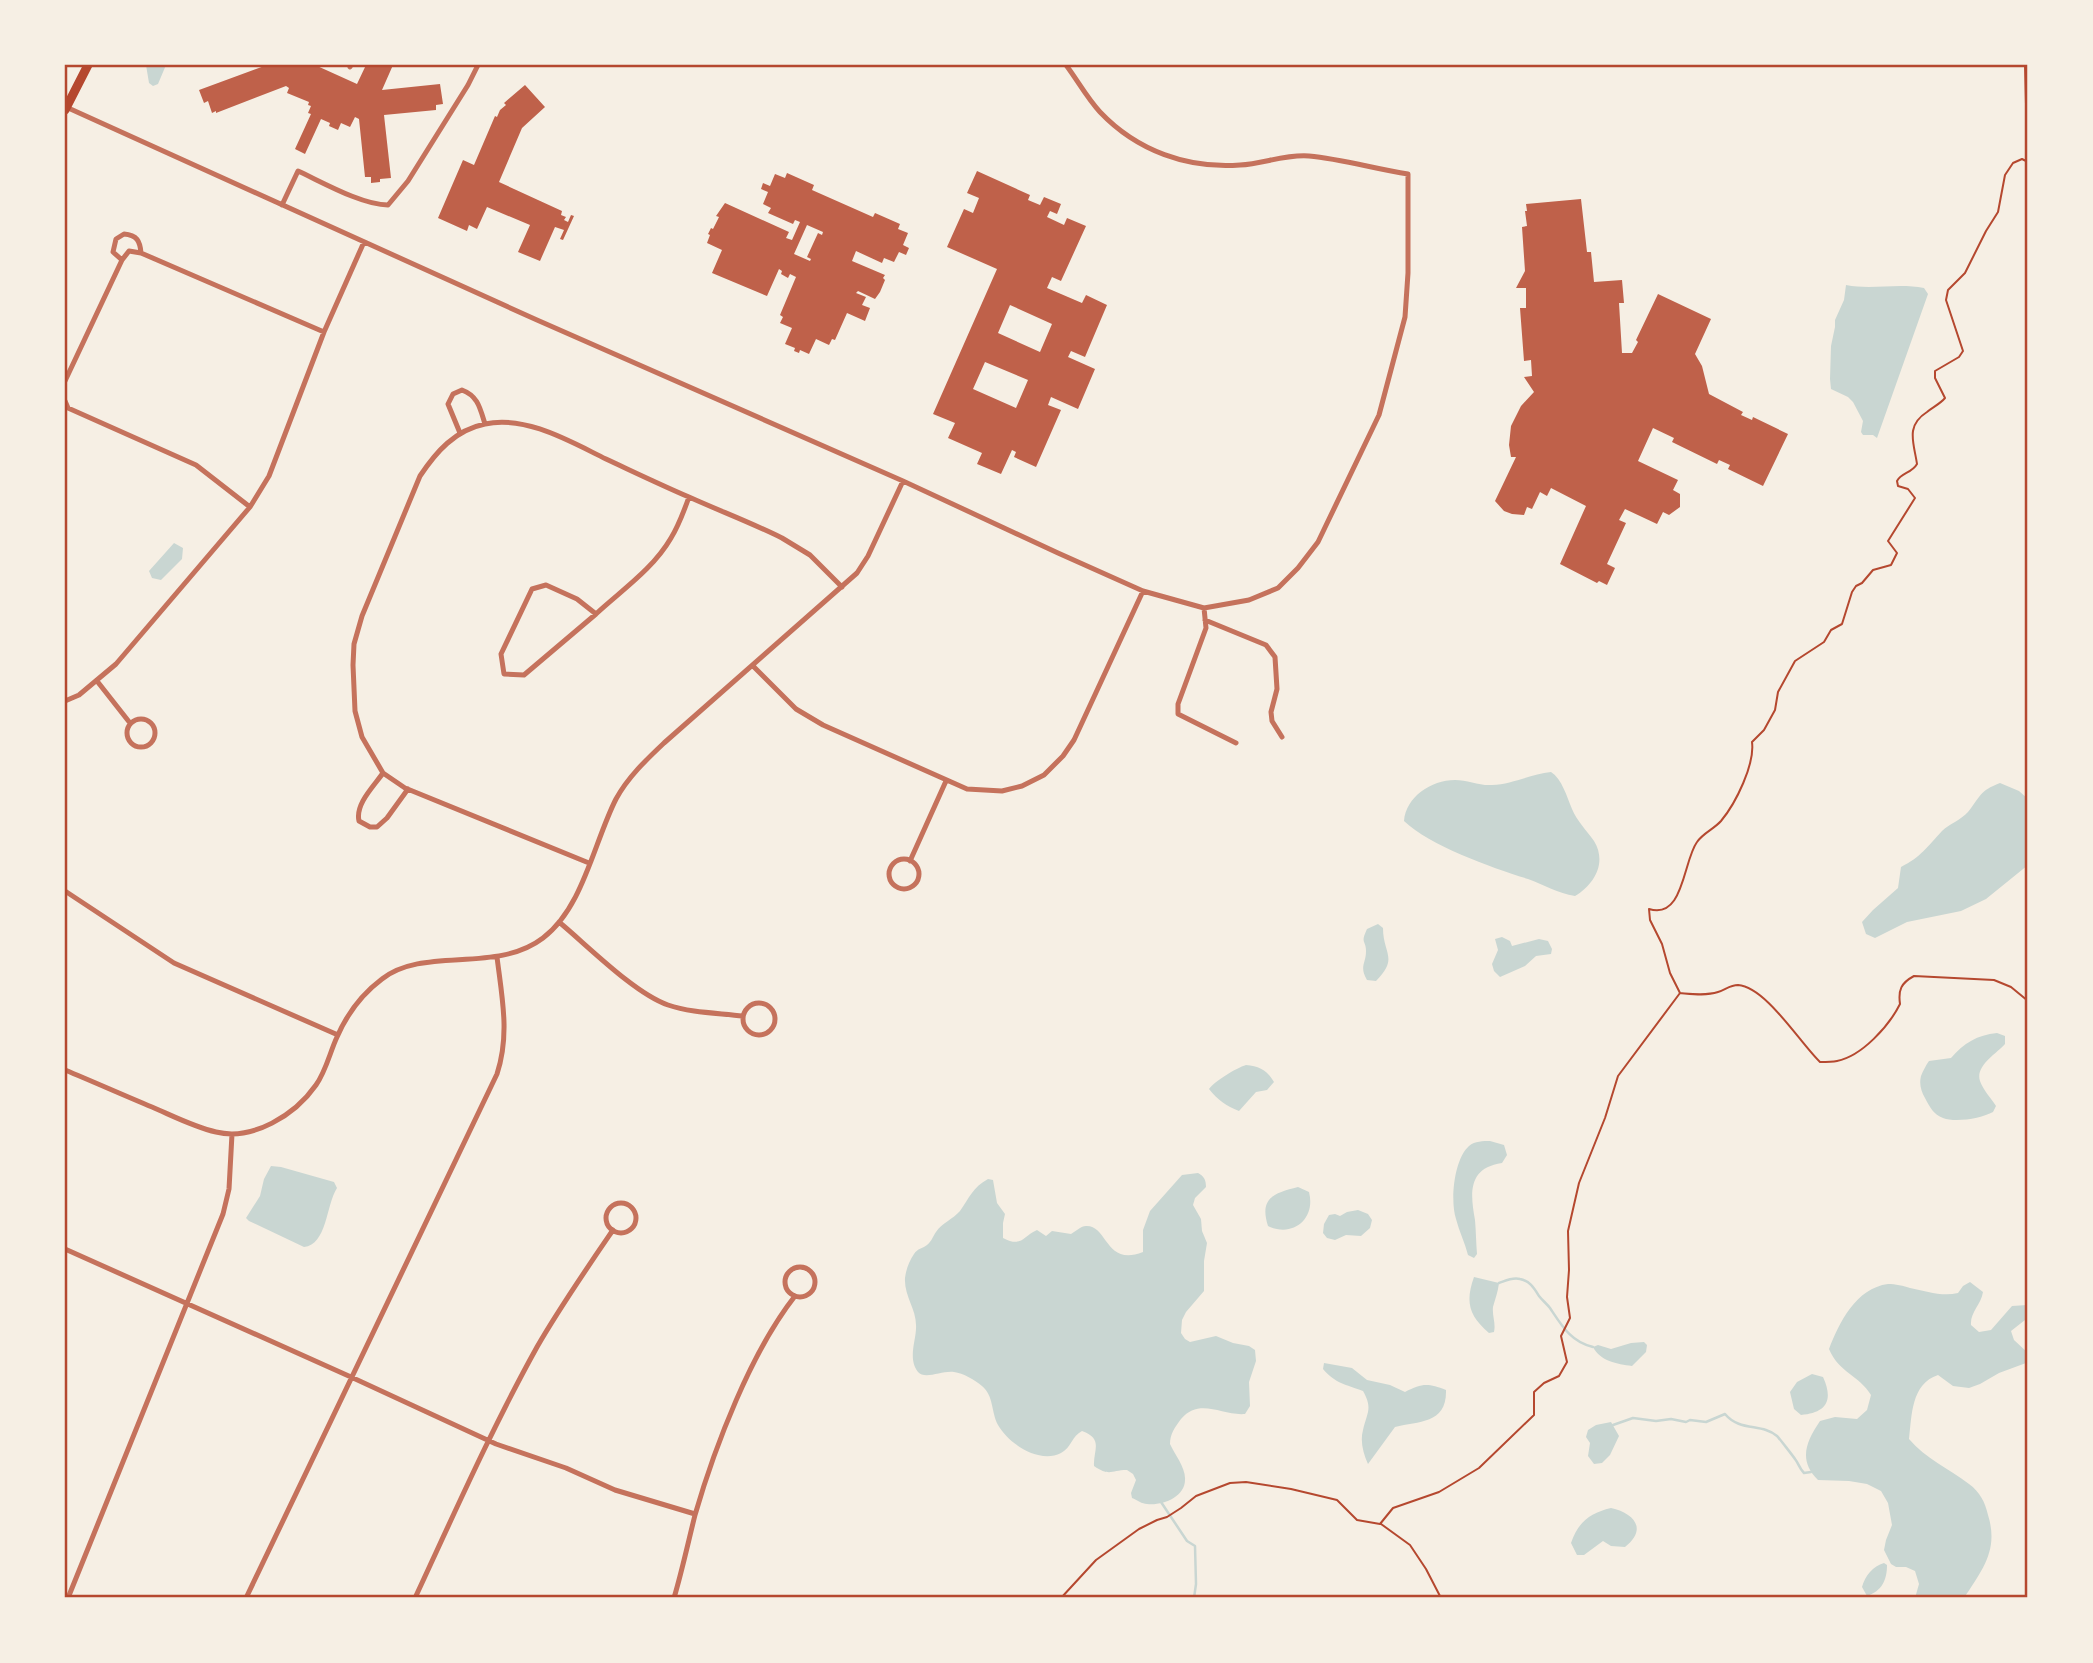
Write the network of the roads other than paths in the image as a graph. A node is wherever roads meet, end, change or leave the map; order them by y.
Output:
1 (89, 65) edge
2 (478, 65) edge
3 (1066, 65) edge
4 (66, 108) edge
5 (282, 205) junction
6 (364, 242) junction
7 (141, 253) junction
8 (122, 260) junction
9 (324, 332) junction
10 (65, 382) edge
11 (65, 401) edge
12 (66, 410) edge
13 (485, 424) junction
14 (460, 433) junction
15 (903, 481) junction
16 (689, 497) junction
17 (250, 507) junction
18 (842, 587) junction
19 (1143, 591) junction
20 (1204, 608) junction
21 (596, 614) junction
22 (1205, 620) junction
23 (753, 666) junction
24 (97, 681) junction
25 (65, 701) edge
26 (131, 723) junction
27 (1282, 737) dead end
28 (1236, 743) dead end
29 (383, 773) junction
30 (946, 781) junction
31 (408, 789) junction
32 (910, 861) junction
33 (589, 863) junction
34 (65, 891) edge
35 (559, 922) junction
36 (497, 957) junction
37 (743, 1016) junction
38 (338, 1035) junction
39 (65, 1070) edge
40 (232, 1134) junction
41 (613, 1230) junction
42 (65, 1249) edge
43 (795, 1296) junction
44 (187, 1303) junction
45 (351, 1377) junction
46 (489, 1441) junction
47 (695, 1514) junction
48 (68, 1598) edge
49 (246, 1598) edge
50 (415, 1598) edge
51 (674, 1598) edge

1 - 4 main road
2 - 5 street
3 - 20 street
4 - 5 street
5 - 6 street
6 - 9 street
6 - 15 street
7 - 8 street
7 - 8 street
7 - 9 street
8 - 10 street
9 - 17 street
11 - 12 street
12 - 17 street
13 - 14 street
13 - 14 street
13 - 16 street
14 - 29 street
15 - 18 street
15 - 19 street
16 - 18 street
16 - 21 street
17 - 24 street
18 - 23 street
19 - 20 street
19 - 30 street
20 - 22 street
21 - 21 street
22 - 27 street
22 - 28 street
23 - 30 street
23 - 33 street
24 - 25 street
24 - 26 street
26 - 26 street
29 - 31 street
29 - 31 street
30 - 32 street
31 - 33 street
32 - 32 street
33 - 35 street
34 - 38 street
35 - 36 street
35 - 37 street
36 - 38 street
36 - 45 street
37 - 37 street
38 - 40 street
39 - 40 street
40 - 44 street
41 - 41 street
41 - 46 street
42 - 44 street
43 - 43 street
43 - 47 street
44 - 45 street
44 - 48 street
45 - 46 street
45 - 49 street
46 - 47 street
46 - 50 street
47 - 51 street

